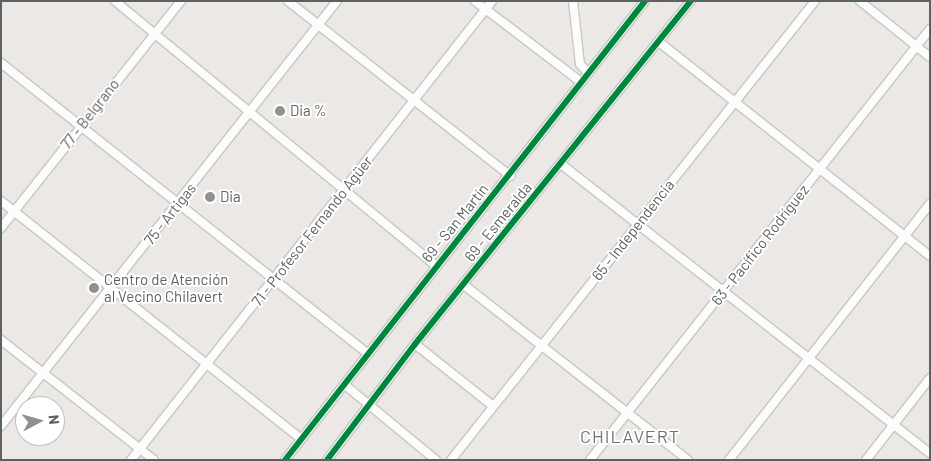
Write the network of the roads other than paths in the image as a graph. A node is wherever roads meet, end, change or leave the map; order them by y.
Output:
1 (115, 1) edge
2 (181, 1) edge
3 (288, 1) edge
4 (337, 1) edge
5 (475, 1) edge
6 (492, 1) edge
7 (573, 1) edge
8 (644, 1) edge
9 (691, 1) edge
10 (815, 1) edge
11 (860, 1) edge
12 (486, 10) junction
13 (318, 25) junction
14 (930, 30) edge
15 (155, 34) junction
16 (659, 42) junction
17 (917, 47) junction
18 (930, 57) edge
19 (1, 64) edge
20 (588, 73) junction
21 (581, 82) junction
22 (414, 100) junction
23 (735, 101) junction
24 (249, 114) junction
25 (81, 126) junction
26 (561, 164) junction
27 (820, 168) junction
28 (510, 176) junction
29 (345, 191) junction
30 (1, 202) edge
31 (179, 203) junction
32 (930, 204) edge
33 (14, 212) junction
34 (638, 223) junction
35 (1, 228) edge
36 (904, 236) junction
37 (930, 256) edge
38 (436, 266) junction
39 (275, 278) junction
40 (464, 285) junction
41 (111, 288) junction
42 (723, 291) junction
43 (1, 340) edge
44 (415, 344) junction
45 (542, 345) junction
46 (368, 354) junction
47 (809, 358) junction
48 (207, 364) junction
49 (43, 373) junction
50 (930, 378) edge
51 (345, 385) junction
52 (369, 406) junction
53 (493, 406) junction
54 (627, 412) junction
55 (894, 424) junction
56 (1, 426) edge
57 (302, 439) junction
58 (140, 448) junction
59 (930, 453) edge
60 (131, 460) edge
61 (154, 460) edge
62 (285, 460) edge
63 (327, 460) edge
64 (436, 460) edge
65 (451, 460) edge
66 (590, 460) edge
67 (688, 460) edge
68 (729, 460) edge
69 (866, 460) edge

1 - 15 street
2 - 15 street, 77 - Belgrano
3 - 13 street
4 - 13 street, 75 - Artigas
5 - 12 street
6 - 12 street, 71 - Profesor Fernando Agüer
7 - 20 street
8 - 20 street, 69 - San Martín
9 - 16 street, 69 - Esmeralda
10 - 23 street, 65 - Independencia
11 - 17 street
12 - 21 street
12 - 22 street, 71 - Profesor Fernando Agüer
13 - 22 street
13 - 24 street, 75 - Artigas
14 - 17 street, 63 - Pacífico Rodríguez
15 - 24 street
15 - 25 street, 77 - Belgrano
16 - 23 street
16 - 26 street, 69 - Esmeralda
17 - 18 street
17 - 27 street, 63 - Pacífico Rodríguez
19 - 25 street
20 - 21 street, 69 - San Martín
21 - 28 street, 69 - San Martín
22 - 28 street
22 - 29 street, 71 - Profesor Fernando Agüer
23 - 27 street
23 - 34 street, 65 - Independencia
24 - 29 street
24 - 31 street, 75 - Artigas
25 - 31 street
25 - 33 street, 77 - Belgrano
26 - 34 street
26 - 40 street, 69 - Esmeralda
27 - 36 street
27 - 42 street, 63 - Pacífico Rodríguez
28 - 38 street, 69 - San Martín
29 - 38 street
29 - 39 street, 71 - Profesor Fernando Agüer
30 - 33 street
31 - 39 street
31 - 41 street, 75 - Artigas
32 - 36 street
33 - 35 street, 77 - Belgrano
33 - 41 street
34 - 42 street
34 - 45 street, 65 - Independencia
36 - 37 street
36 - 47 street
38 - 46 street, 69 - San Martín
39 - 46 street
39 - 48 street, 71 - Profesor Fernando Agüer
40 - 44 street, 69 - Esmeralda
40 - 45 street
41 - 48 street
41 - 49 street, 75 - Artigas
42 - 47 street
42 - 54 street, 63 - Pacífico Rodríguez
43 - 49 street
44 - 52 street, 69 - Esmeralda
44 - 53 street
45 - 53 street, 65 - Independencia
45 - 54 street
46 - 51 street, 69 - San Martín
47 - 55 street
47 - 68 street
48 - 57 street
48 - 58 street, 71 - Profesor Fernando Agüer
49 - 56 street, 75 - Artigas
49 - 58 street
50 - 55 street
51 - 52 street
51 - 57 street, 69 - San Martín
52 - 63 street, 69 - Esmeralda
52 - 64 street
53 - 65 street, 65 - Independencia
54 - 66 street, 63 - Pacífico Rodríguez
54 - 67 street
55 - 59 street
55 - 69 street
57 - 62 street, 69 - San Martín
58 - 60 street, 71 - Profesor Fernando Agüer
58 - 61 street

